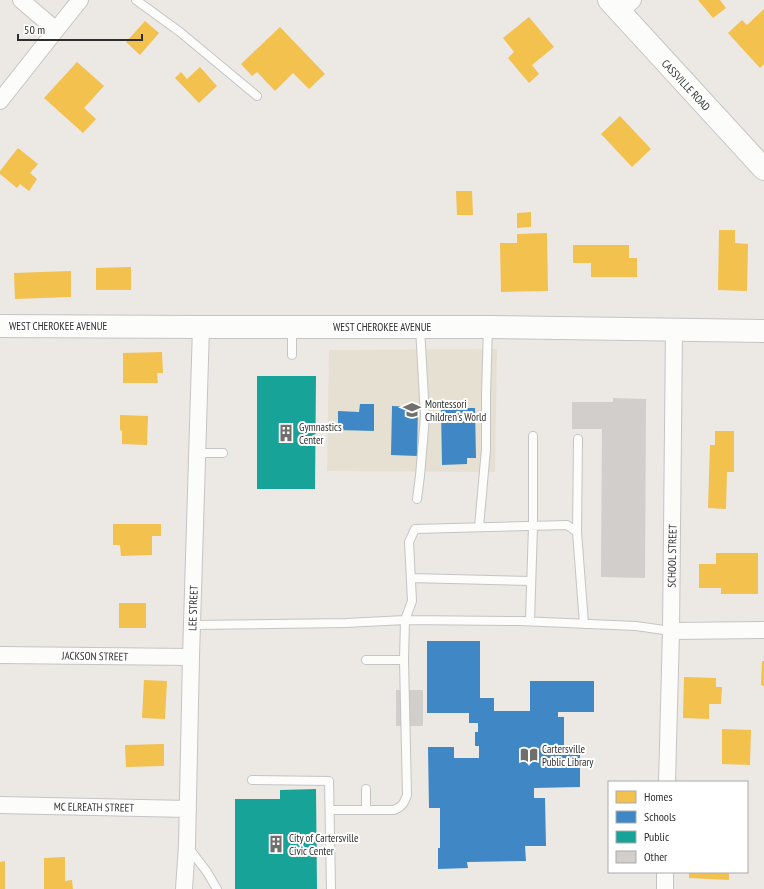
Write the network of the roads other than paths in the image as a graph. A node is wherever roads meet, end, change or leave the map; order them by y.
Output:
1 (21, 0) edge
2 (80, 0) edge
3 (136, 0) edge
4 (621, 4) edge
5 (56, 30) junction
6 (258, 96) dead end
7 (0, 101) edge
8 (764, 169) edge
9 (0, 326) edge
10 (201, 327) junction
11 (292, 327) junction
12 (420, 327) junction
13 (488, 327) junction
14 (674, 329) junction
15 (764, 331) edge
16 (292, 356) dead end
17 (533, 436) dead end
18 (578, 439) dead end
19 (223, 453) dead end
20 (198, 454) junction
21 (416, 498) dead end
22 (533, 526) junction
23 (479, 527) junction
24 (577, 532) junction
25 (411, 578) junction
26 (531, 581) junction
27 (405, 620) junction
28 (530, 621) junction
29 (584, 624) junction
30 (192, 625) junction
31 (764, 630) edge
32 (671, 631) junction
33 (0, 655) edge
34 (191, 657) junction
35 (366, 660) dead end
36 (404, 660) junction
37 (252, 780) dead end
38 (667, 781) edge
39 (366, 789) dead end
40 (0, 805) edge
41 (188, 809) junction
42 (330, 810) junction
43 (366, 810) junction
44 (187, 845) junction
45 (665, 873) edge
46 (184, 889) edge
47 (217, 889) edge
48 (331, 889) edge
49 (664, 889) edge

1 - 5 street
2 - 5 street
3 - 6 lane
4 - 8 main road, CASSVILLE ROAD
5 - 7 street
9 - 10 main road, WEST CHEROKEE AVENUE
10 - 11 main road, WEST CHEROKEE AVENUE
10 - 20 street, LEE STREET
11 - 12 main road, WEST CHEROKEE AVENUE
11 - 16 lane
12 - 13 main road, WEST CHEROKEE AVENUE
12 - 21 lane
13 - 14 main road, WEST CHEROKEE AVENUE
13 - 23 lane
14 - 15 main road, WEST CHEROKEE AVENUE
14 - 32 street, SCHOOL STREET
17 - 22 lane
18 - 24 lane
19 - 20 lane
20 - 30 street, LEE STREET
22 - 23 lane
22 - 24 lane
22 - 26 lane
23 - 25 lane
24 - 29 lane
25 - 26 lane
25 - 27 lane
26 - 28 lane
27 - 28 lane
27 - 30 lane
27 - 36 lane
28 - 29 lane
29 - 32 lane
30 - 34 street, LEE STREET
31 - 32 street
32 - 38 street, SCHOOL STREET
33 - 34 street, JACKSON STREET
34 - 41 street, LEE STREET
35 - 36 lane
36 - 43 lane
37 - 42 lane
39 - 43 lane
40 - 41 street, MC ELREATH STREET
41 - 44 street, LEE STREET
42 - 43 lane
42 - 48 lane
44 - 46 street, LEE STREET
44 - 47 lane
45 - 49 street

